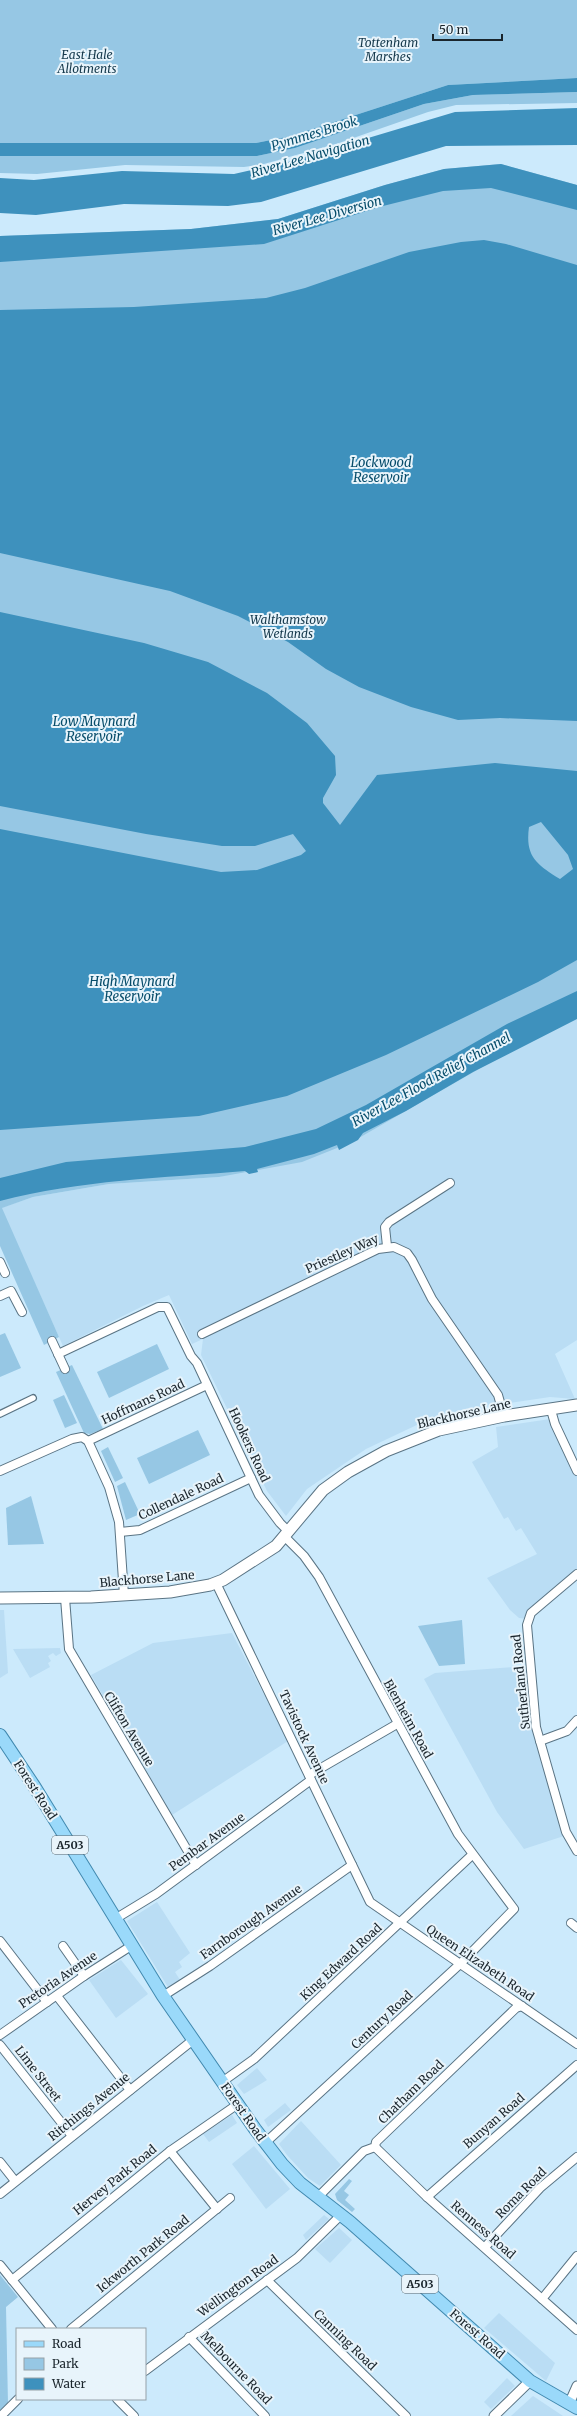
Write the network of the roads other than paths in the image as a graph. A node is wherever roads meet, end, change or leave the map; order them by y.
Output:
1 (450, 1183) dead end
2 (387, 1246) junction
3 (0, 1264) edge
4 (5, 1273) dead end
5 (0, 1296) edge
6 (22, 1312) dead end
7 (202, 1334) dead end
8 (52, 1341) dead end
9 (58, 1354) junction
10 (65, 1369) dead end
11 (207, 1385) junction
12 (33, 1398) dead end
13 (577, 1405) edge
14 (551, 1410) junction
15 (0, 1414) edge
16 (504, 1416) junction
17 (88, 1441) junction
18 (577, 1471) edge
19 (0, 1472) edge
20 (251, 1478) junction
21 (120, 1532) junction
22 (286, 1533) junction
23 (577, 1574) edge
24 (216, 1582) junction
25 (124, 1595) junction
26 (0, 1598) edge
27 (65, 1598) junction
28 (577, 1720) edge
29 (397, 1724) junction
30 (0, 1735) edge
31 (540, 1741) junction
32 (310, 1778) junction
33 (576, 1847) edge
34 (472, 1855) junction
35 (196, 1865) junction
36 (352, 1866) junction
37 (370, 1902) joint
38 (513, 1912) joint
39 (115, 1919) junction
40 (400, 1923) junction
41 (0, 1941) edge
42 (63, 1946) dead end
43 (131, 1946) junction
44 (460, 1964) junction
45 (84, 1976) junction
46 (57, 1996) junction
47 (163, 1996) junction
48 (47, 2002) junction
49 (522, 2006) junction
50 (0, 2035) edge
51 (193, 2040) junction
52 (577, 2044) edge
53 (0, 2045) edge
54 (577, 2065) edge
55 (222, 2082) junction
56 (130, 2090) junction
57 (238, 2104) junction
58 (72, 2136) junction
59 (266, 2143) junction
60 (375, 2147) junction
61 (170, 2151) junction
62 (577, 2157) edge
63 (0, 2162) edge
64 (15, 2181) junction
65 (0, 2194) edge
66 (318, 2197) junction
67 (427, 2197) junction
68 (230, 2198) dead end
69 (217, 2209) junction
70 (341, 2215) junction
71 (485, 2247) junction
72 (577, 2256) edge
73 (0, 2265) edge
74 (12, 2280) junction
75 (267, 2280) junction
76 (542, 2299) junction
77 (51, 2328) edge
78 (72, 2328) edge
79 (577, 2330) edge
80 (189, 2337) junction
81 (146, 2370) edge
82 (530, 2380) junction
83 (577, 2386) edge
84 (17, 2400) edge
85 (118, 2400) edge
86 (573, 2406) edge
87 (1, 2416) edge
88 (134, 2416) edge
89 (265, 2416) edge
90 (406, 2416) edge
91 (494, 2416) edge

1 - 2 street
2 - 7 street, Priestley Way
2 - 16 street, Priestley Way
3 - 4 street
5 - 6 street
8 - 9 street
9 - 10 street
9 - 11 street, Hookers Road
11 - 17 street, Hoffmans Road
11 - 20 street, Hookers Road
12 - 15 street
13 - 14 main road, Blackhorse Lane
14 - 16 main road, Blackhorse Lane
14 - 18 street
16 - 22 main road, Blackhorse Lane
17 - 19 street
17 - 21 street
20 - 21 street, Collendale Road
20 - 22 street, Hookers Road
21 - 25 street
22 - 24 main road, Blackhorse Lane
22 - 29 street, Blenheim Road
23 - 31 street, Sutherland Road
24 - 25 main road, Blackhorse Lane
24 - 32 street, Tavistock Avenue
25 - 27 main road, Blackhorse Lane
26 - 27 main road, Blackhorse Lane
27 - 35 street, Clifton Avenue
28 - 31 street
29 - 32 street, Pembar Avenue
29 - 34 street, Blenheim Road
30 - 39 main road, Forest Road / A503
31 - 33 street, Sutherland Road
32 - 35 street, Pembar Avenue
32 - 36 street, Tavistock Avenue
34 - 38 street, Blenheim Road
34 - 40 street, King Edward Road
35 - 39 street, Pembar Avenue
36 - 37 street, Tavistock Avenue
36 - 47 street, Farnborough Avenue
37 - 40 street, Queen Elizabeth Road
38 - 44 street, Century Road
39 - 43 main road, Forest Road / A503
40 - 44 street, Queen Elizabeth Road
40 - 55 street, King Edward Road
41 - 48 street
42 - 45 street
43 - 45 street, Pretoria Avenue
43 - 47 main road, Forest Road / A503
44 - 49 street, Queen Elizabeth Road
44 - 59 street, Century Road
45 - 46 street, Pretoria Avenue
46 - 48 street, Pretoria Avenue
46 - 56 street
47 - 51 main road, Forest Road / A503
48 - 50 street, Pretoria Avenue
49 - 52 street, Queen Elizabeth Road
49 - 60 street, Chatham Road
51 - 55 main road, Forest Road / A503
51 - 56 street, Ritchings Avenue
53 - 58 street, Lime Street
54 - 67 street, Bunyan Road
55 - 57 main road, Forest Road / A503
56 - 58 street, Ritchings Avenue
57 - 59 main road, Forest Road / A503
57 - 61 street, Hervey Park Road
58 - 64 street, Ritchings Avenue
59 - 66 main road, Forest Road / A503
60 - 66 street, Chatham Road
60 - 67 street, Renness Road
61 - 69 street
61 - 74 street, Hervey Park Road
62 - 71 street, Roma Road
63 - 64 street
64 - 65 street, Ritchings Avenue
66 - 70 main road, Forest Road / A503
67 - 71 street, Renness Road
68 - 69 street, Ickworth Park Road
69 - 78 street, Ickworth Park Road
70 - 75 street, Wellington Road
70 - 82 main road, Forest Road / A503
71 - 76 street, Renness Road
72 - 76 street
73 - 74 street
74 - 77 street
75 - 80 street, Wellington Road
75 - 90 street, Canning Road
76 - 79 street, Renness Road
80 - 81 street, Wellington Road
80 - 89 street, Melbourne Road
82 - 86 main road, Forest Road / A503
82 - 91 street
83 - 86 street
84 - 87 street
85 - 88 street

